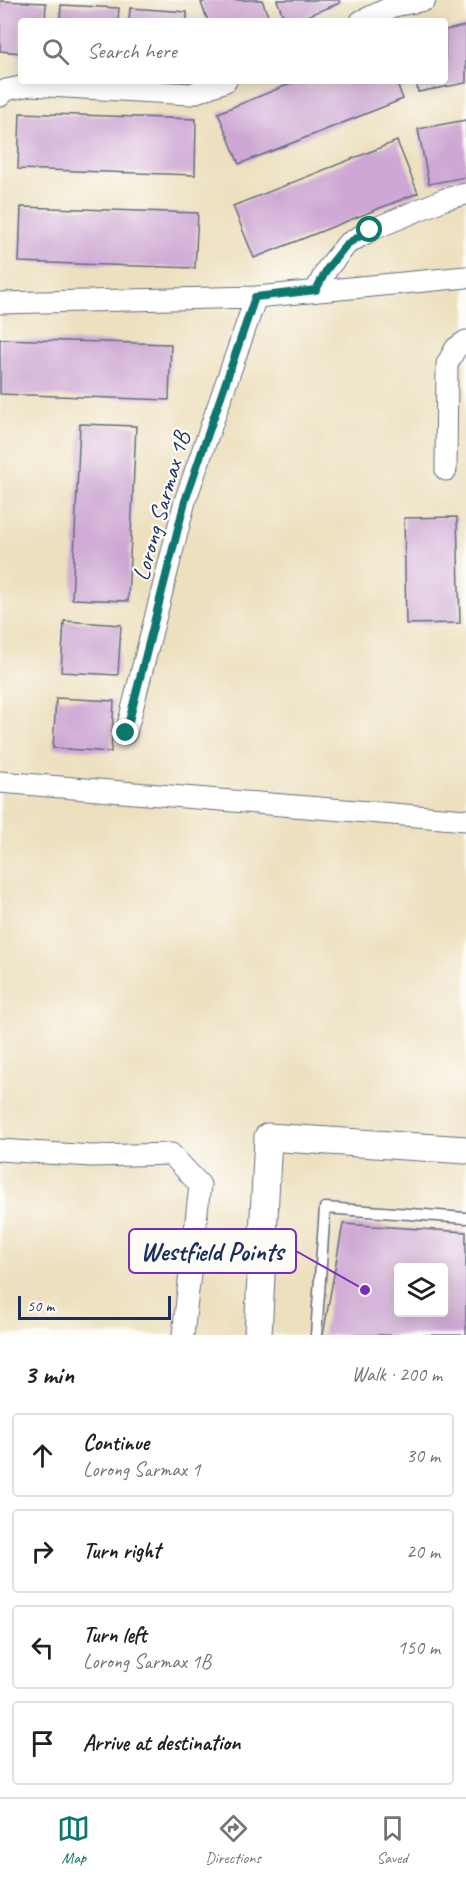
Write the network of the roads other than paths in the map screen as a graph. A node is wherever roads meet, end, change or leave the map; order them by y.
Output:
1 (425, 0) edge
2 (368, 18) edge
3 (218, 84) edge
4 (0, 96) edge
5 (466, 194) edge
6 (466, 277) edge
7 (316, 290) junction
8 (255, 297) junction
9 (0, 303) edge
10 (466, 341) edge
11 (446, 470) dead end
12 (126, 733) dead end
13 (0, 782) edge
14 (466, 820) edge
15 (0, 1150) edge
16 (466, 1150) edge
17 (466, 1218) edge
18 (183, 1335) edge
19 (258, 1335) edge
20 (316, 1335) edge

1 - 2 street
3 - 4 street
5 - 7 street
6 - 7 street
7 - 8 street
8 - 9 street
8 - 12 street, Lorong Sarmax 1B
10 - 11 street
13 - 14 street
15 - 18 street
16 - 19 street
17 - 20 lane

